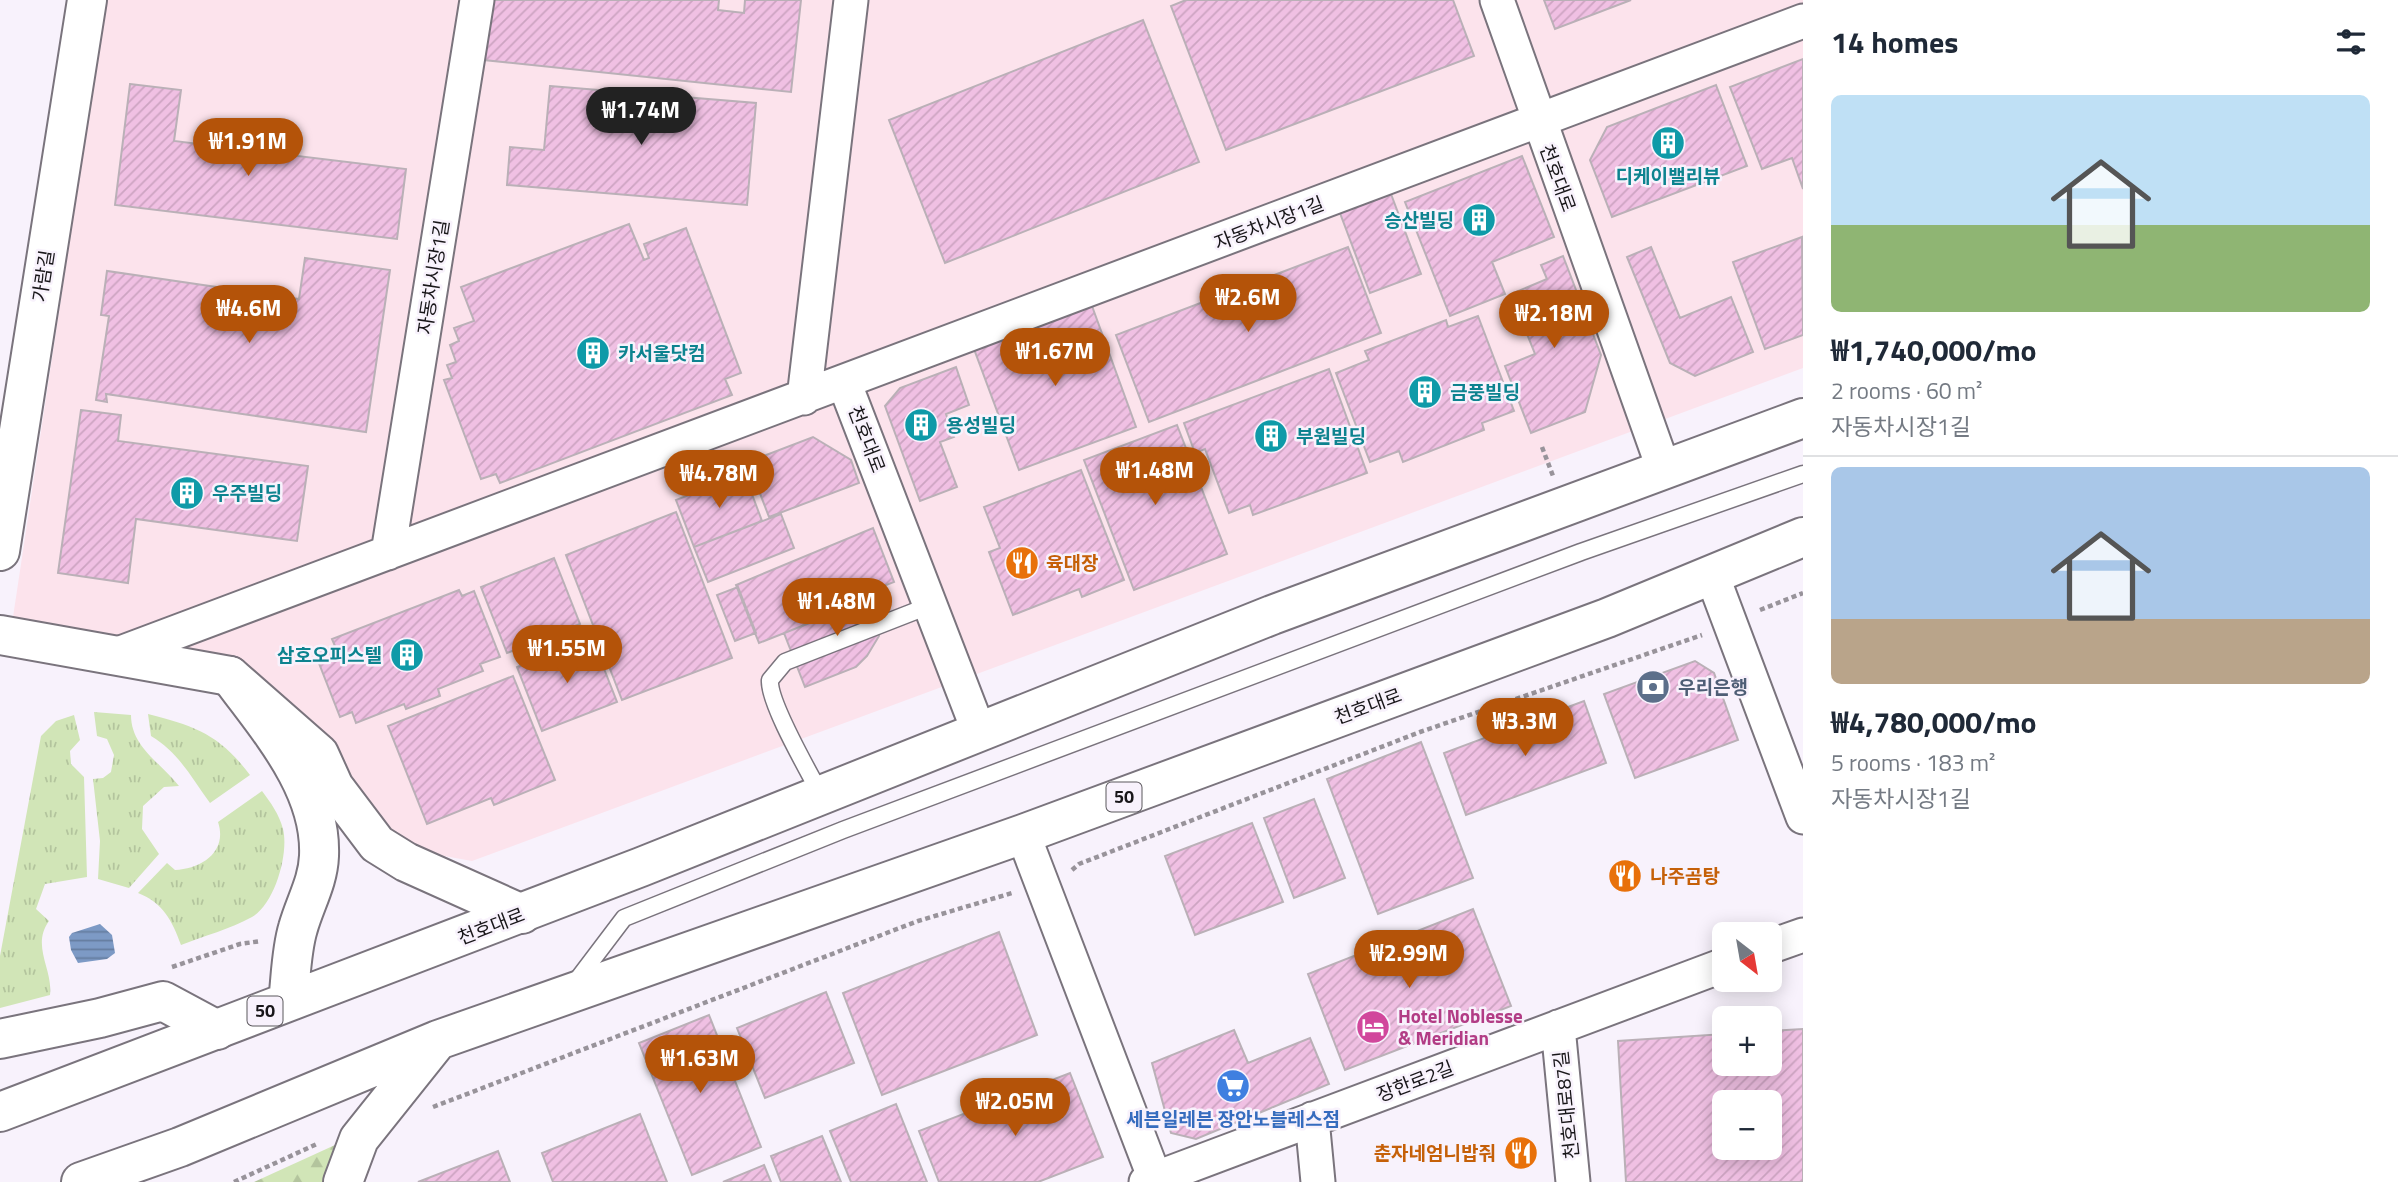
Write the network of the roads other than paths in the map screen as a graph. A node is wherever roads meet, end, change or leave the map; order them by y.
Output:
1 (87, 0) edge
2 (477, 0) edge
3 (851, 0) edge
4 (1497, 0) edge
5 (1803, 21) edge
6 (1538, 122) junction
7 (845, 382) junction
8 (804, 397) junction
9 (1803, 418) edge
10 (1664, 470) junction
11 (1803, 474) edge
12 (1803, 537) edge
13 (0, 551) edge
14 (388, 553) junction
15 (1712, 575) junction
16 (931, 605) junction
17 (1272, 615) junction
18 (1314, 618) dead end
19 (0, 635) edge
20 (118, 654) junction
21 (230, 676) junction
22 (979, 732) junction
23 (821, 795) junction
24 (1803, 817) edge
25 (1023, 834) junction
26 (522, 914) junction
27 (1803, 935) edge
28 (1782, 942) edge
29 (1712, 969) edge
30 (567, 995) junction
31 (289, 1002) junction
32 (1558, 1027) junction
33 (217, 1030) junction
34 (0, 1039) edge
35 (438, 1040) junction
36 (4, 1111) edge
37 (1312, 1119) junction
38 (1150, 1180) edge
39 (81, 1182) edge
40 (343, 1182) edge
41 (1318, 1182) edge
42 (1573, 1182) edge

1 - 13 main road, 가람길
2 - 14 street, 자동차시장1길
3 - 8 street
4 - 6 street
5 - 6 street, 자동차시장1길
6 - 7 street, 자동차시장1길
6 - 10 street, 천호대로
7 - 8 street, 자동차시장1길
7 - 16 street, 천호대로
8 - 14 street, 자동차시장1길
9 - 10 main road, 천호대로 / 50
10 - 17 main road, 천호대로 / 50
11 - 30 lane
12 - 15 main road, 천호대로 / 50
14 - 20 street, 자동차시장1길
15 - 24 street
15 - 25 main road, 천호대로 / 50
16 - 22 street, 천호대로
16 - 23 lane
17 - 18 lane
17 - 22 main road, 천호대로 / 50
19 - 20 main road
20 - 21 main road
21 - 26 main road
21 - 31 main road
22 - 23 main road, 천호대로 / 50
23 - 26 main road, 천호대로 / 50
25 - 30 main road, 천호대로 / 50
25 - 38 street
26 - 31 main road, 천호대로 / 50
27 - 28 street
29 - 32 street, 장한로2길
30 - 35 main road, 천호대로 / 50
31 - 33 main road, 천호대로 / 50
32 - 37 street, 장한로2길
32 - 42 street, 천호대로87길
33 - 34 main road
33 - 36 main road, 천호대로 / 50
35 - 39 main road, 천호대로 / 50
35 - 40 main road
37 - 38 street, 장한로2길
37 - 41 street

